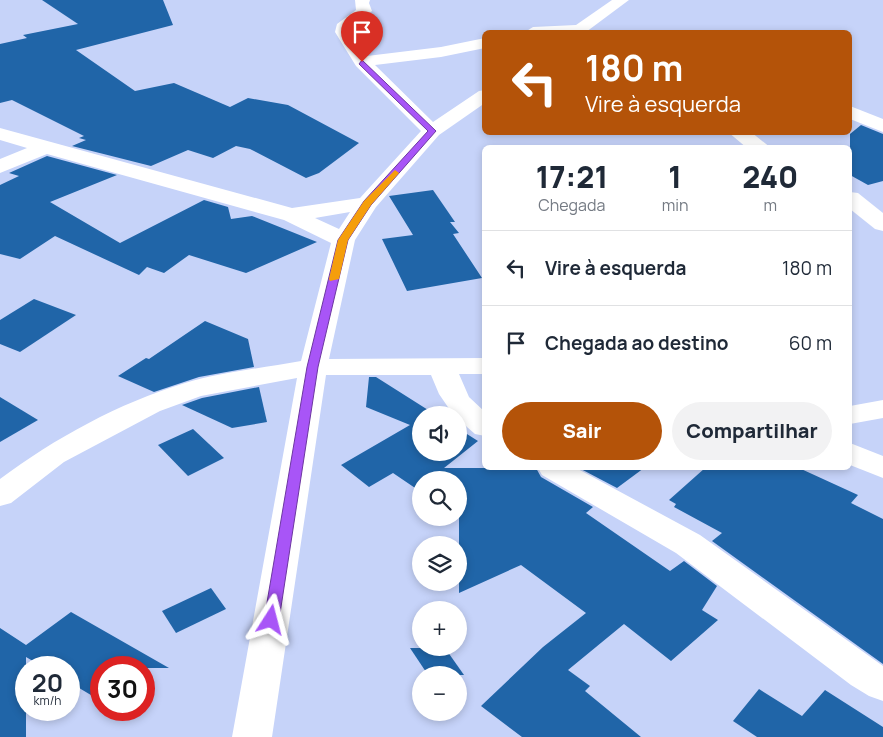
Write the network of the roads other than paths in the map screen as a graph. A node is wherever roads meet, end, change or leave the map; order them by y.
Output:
1 (363, 0) edge
2 (622, 0) edge
3 (579, 30) edge
4 (482, 44) edge
5 (362, 62) junction
6 (482, 97) edge
7 (852, 113) edge
8 (883, 126) edge
9 (432, 131) junction
10 (0, 134) edge
11 (742, 135) edge
12 (756, 145) edge
13 (44, 147) junction
14 (0, 167) edge
15 (852, 200) edge
16 (367, 203) junction
17 (292, 215) junction
18 (883, 224) edge
19 (343, 240) junction
20 (442, 366) junction
21 (482, 366) edge
22 (313, 367) junction
23 (883, 409) edge
24 (852, 415) edge
25 (482, 425) edge
26 (852, 454) edge
27 (883, 468) edge
28 (557, 470) edge
29 (0, 495) edge
30 (883, 686) edge
31 (252, 737) edge

1 - 5 street
2 - 3 street
4 - 5 street
5 - 9 street
6 - 9 street
7 - 8 street
9 - 16 street
10 - 13 street
11 - 12 street
13 - 14 street
13 - 17 street
15 - 18 street
16 - 17 street
16 - 19 street
17 - 19 street
19 - 22 street
20 - 21 street
20 - 22 street
20 - 25 street
22 - 29 street
22 - 31 street
23 - 24 street
26 - 27 street
28 - 30 street

